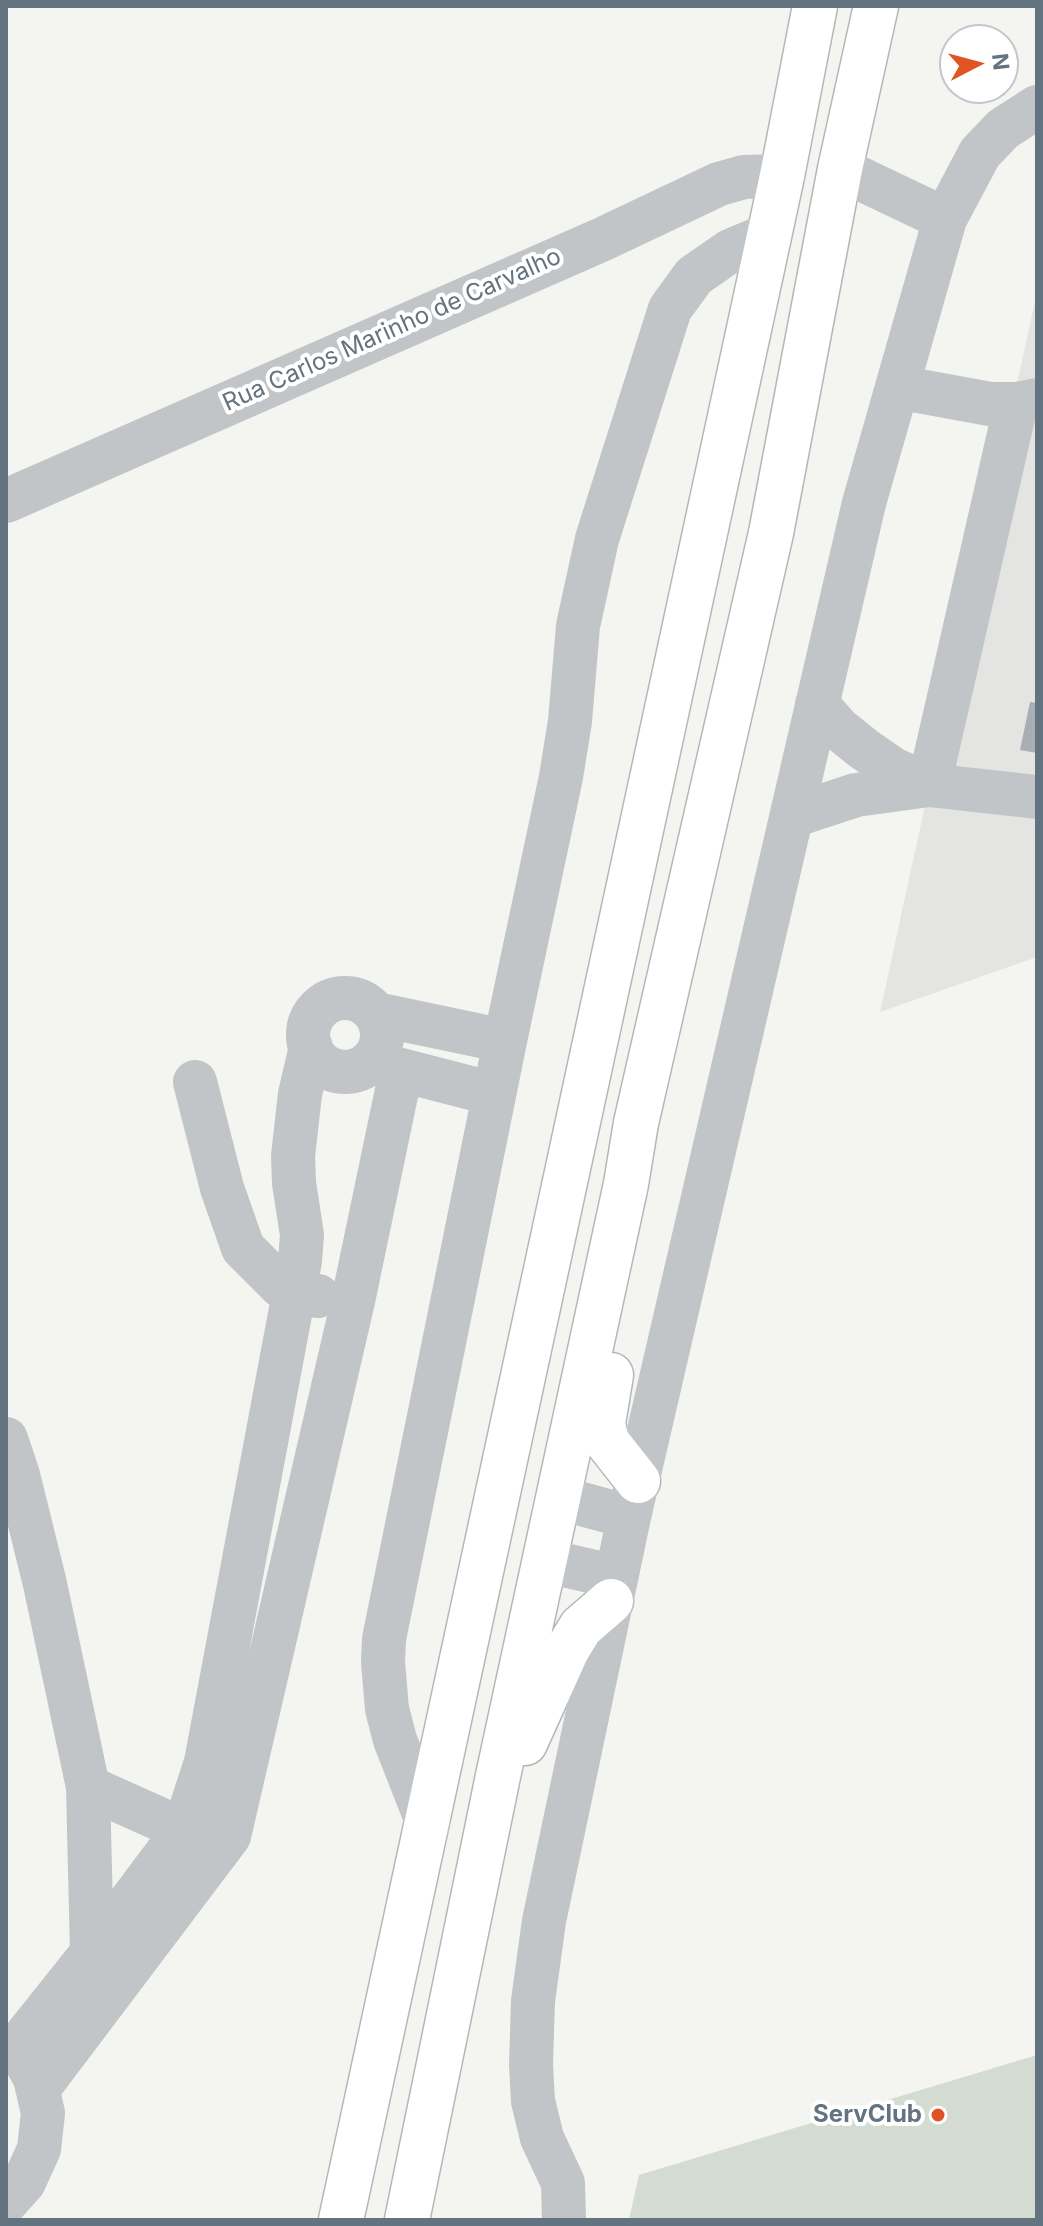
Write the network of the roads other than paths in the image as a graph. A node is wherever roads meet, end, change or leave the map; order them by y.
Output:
1 (815, 6) edge
2 (876, 6) edge
3 (1037, 107) edge
4 (840, 169) junction
5 (782, 176) junction
6 (945, 219) junction
7 (768, 235) junction
8 (897, 387) junction
9 (1027, 402) edge
10 (1020, 469) edge
11 (6, 501) edge
12 (817, 704) junction
13 (929, 785) junction
14 (1037, 797) edge
15 (792, 816) junction
16 (376, 1014) junction
17 (505, 1041) junction
18 (311, 1047) junction
19 (386, 1067) junction
20 (195, 1082) dead end
21 (494, 1094) junction
22 (636, 1123) junction
23 (294, 1292) junction
24 (353, 1301) junction
25 (6, 1439) edge
26 (560, 1498) junction
27 (633, 1499) junction
28 (547, 1561) junction
29 (614, 1589) junction
30 (498, 1776) junction
31 (88, 1787) junction
32 (428, 1824) junction
33 (184, 1830) junction
34 (229, 1836) junction
35 (92, 1953) junction
36 (11, 2042) edge
37 (38, 2089) junction
38 (6, 2202) edge
39 (341, 2220) edge
40 (407, 2220) edge
41 (564, 2220) edge

1 - 5 highway
2 - 4 highway
3 - 6 street
4 - 6 street
4 - 22 highway
5 - 7 highway
5 - 11 street, Rua Carlos Marinho de Carvalho
6 - 8 street
7 - 17 street
7 - 32 highway
8 - 9 street
8 - 12 street
9 - 10 street
10 - 13 street
12 - 13 street
12 - 15 street
13 - 14 street
13 - 15 street
15 - 27 street
16 - 17 street
16 - 18 street
16 - 19 street
17 - 21 street
18 - 19 street
18 - 23 street
19 - 21 street
19 - 24 street
20 - 23 street
21 - 32 street
22 - 26 highway
22 - 27 highway
23 - 24 street
23 - 33 street
24 - 34 street
25 - 31 street
26 - 27 street
26 - 28 highway
27 - 29 street
28 - 29 street
28 - 30 highway
29 - 30 highway
29 - 41 street
30 - 40 highway
31 - 33 street
31 - 35 street
32 - 39 highway
33 - 34 street
33 - 35 street
34 - 37 street
35 - 36 street
36 - 37 street
37 - 38 street

